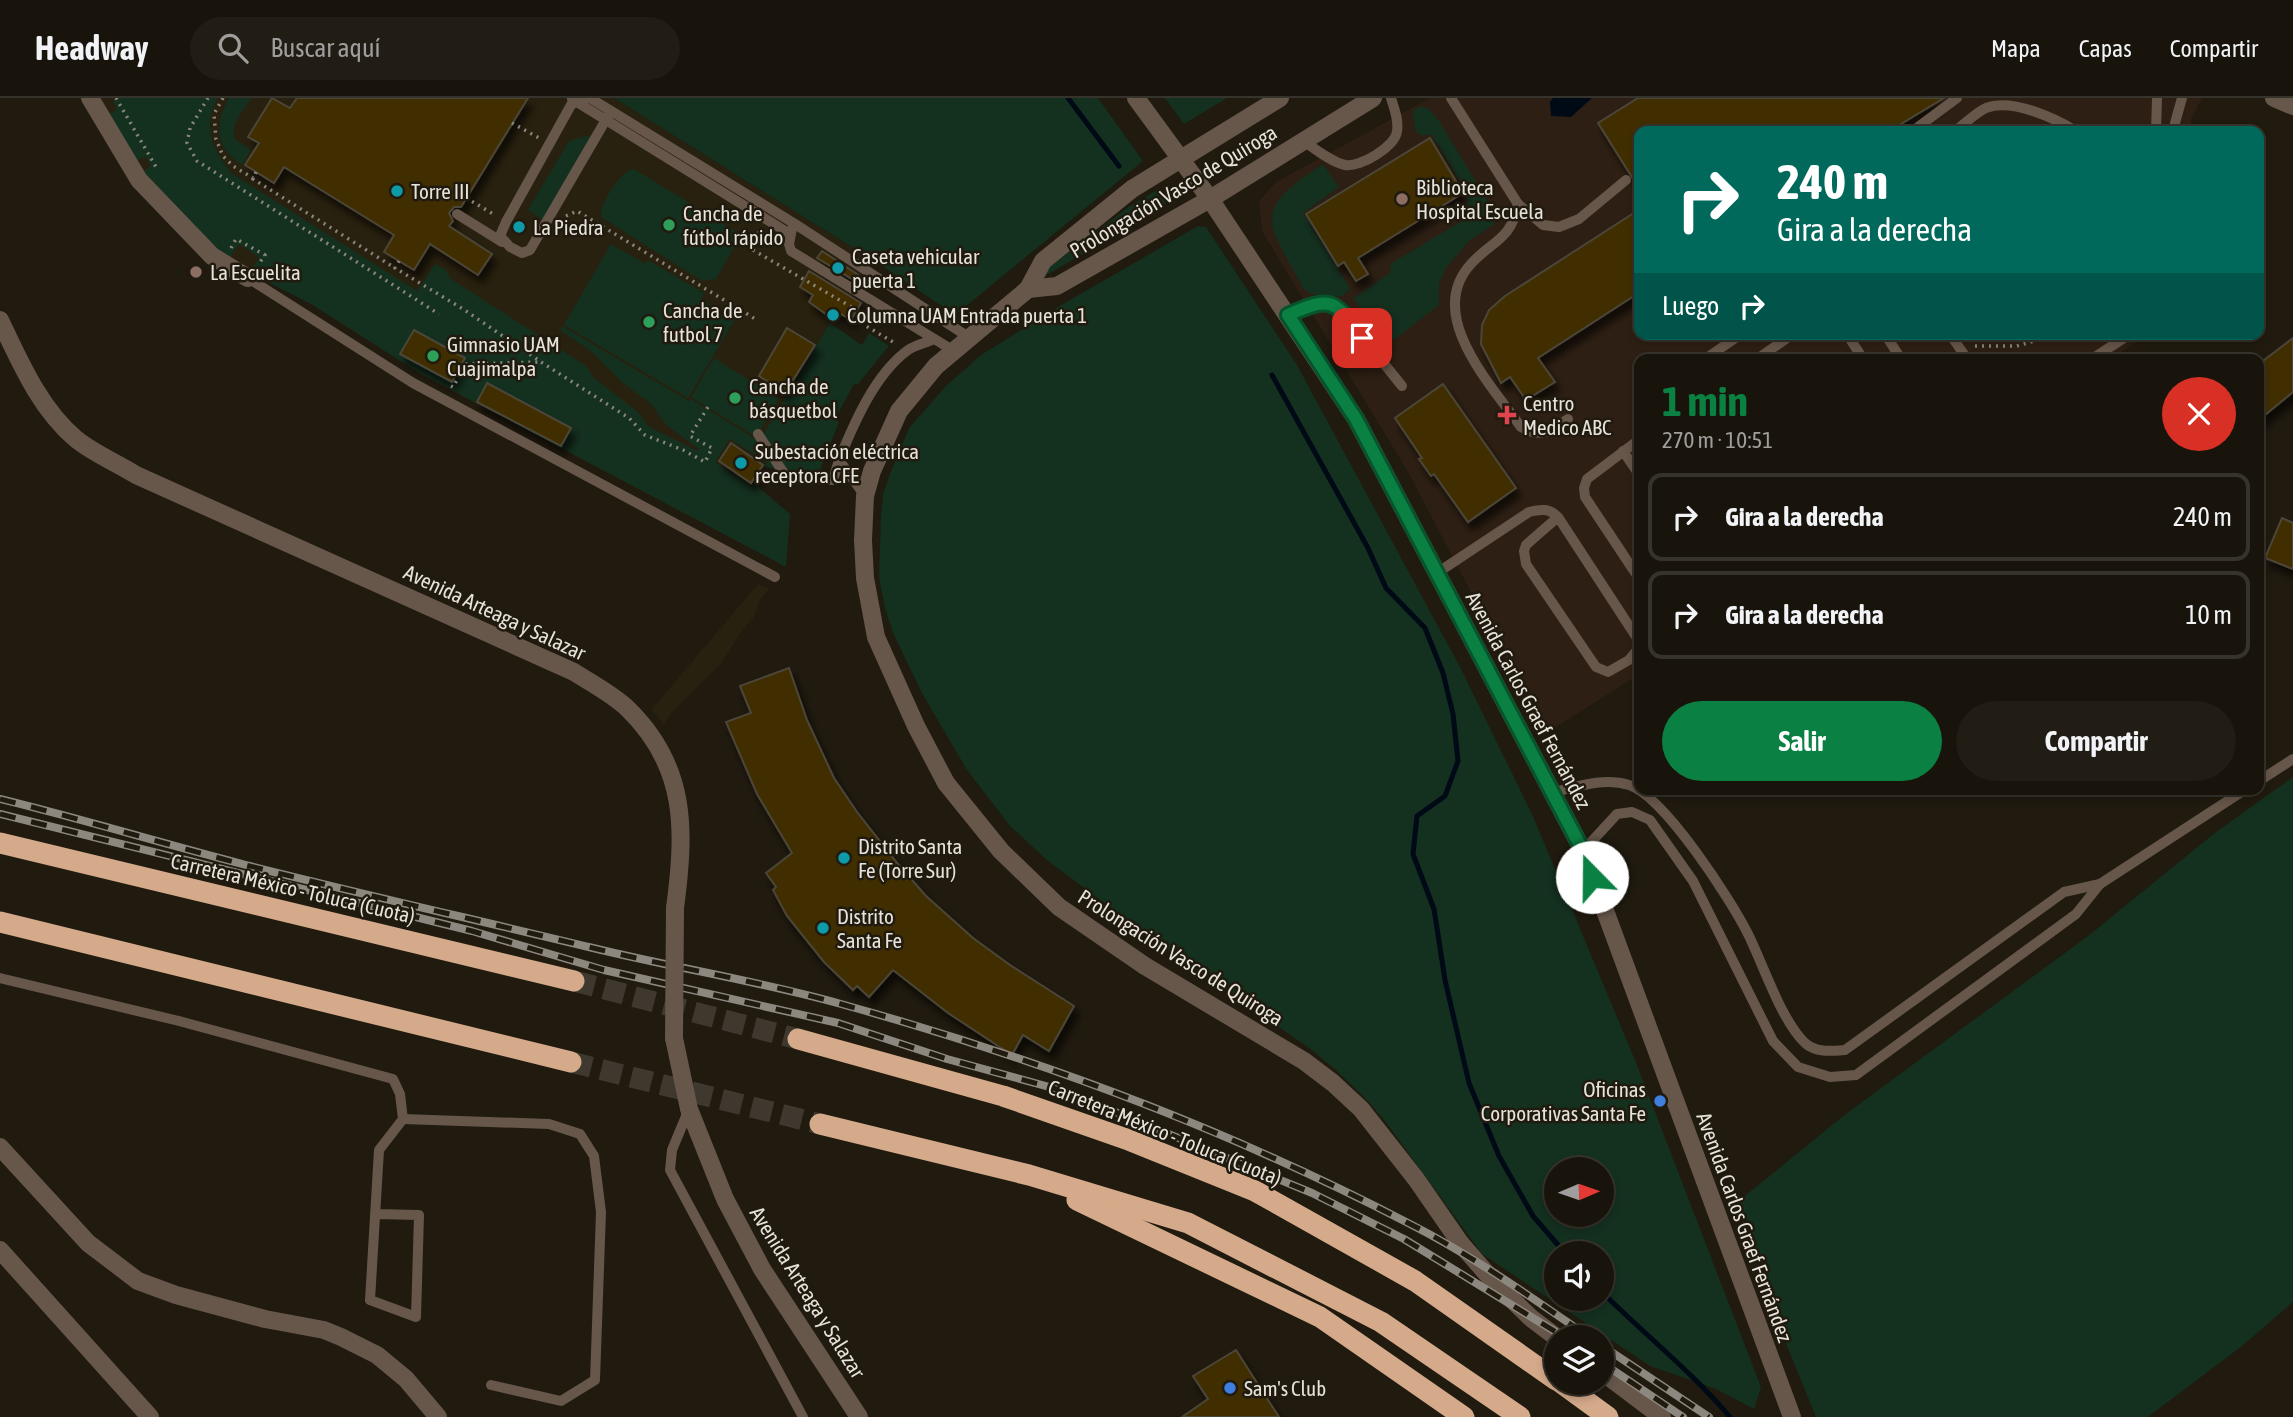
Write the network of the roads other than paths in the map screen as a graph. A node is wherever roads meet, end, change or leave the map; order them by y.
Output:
1 (90, 98) edge
2 (590, 98) edge
3 (1136, 98) edge
4 (1280, 98) edge
5 (1373, 98) edge
6 (1391, 98) edge
7 (1451, 98) edge
8 (1957, 98) edge
9 (2157, 98) edge
10 (2182, 98) edge
11 (2274, 98) edge
12 (573, 100) edge
13 (1986, 102) edge
14 (2293, 106) edge
15 (609, 116) junction
16 (1919, 126) edge
17 (1960, 126) edge
18 (2067, 126) edge
19 (2156, 126) edge
20 (2175, 126) edge
21 (1302, 140) junction
22 (1181, 158) junction
23 (1626, 180) dead end
24 (1210, 199) junction
25 (1518, 204) junction
26 (457, 214) dead end
27 (792, 229) junction
28 (510, 247) junction
29 (251, 275) joint
30 (1028, 289) junction
31 (1288, 315) junction
32 (0, 320) edge
33 (970, 338) junction
34 (934, 340) junction
35 (1733, 340) edge
36 (1784, 340) edge
37 (2111, 340) edge
38 (2121, 340) edge
39 (2113, 345) junction
40 (954, 351) junction
41 (1712, 354) edge
42 (1764, 354) edge
43 (2100, 354) edge
44 (1402, 386) dead end
45 (1568, 419) dead end
46 (758, 434) dead end
47 (1634, 443) edge
48 (1623, 451) junction
49 (839, 460) junction
50 (1634, 467) edge
51 (865, 496) junction
52 (1558, 517) junction
53 (1634, 571) edge
54 (1437, 573) junction
55 (775, 576) dead end
56 (1634, 633) edge
57 (1634, 654) edge
58 (2293, 759) edge
59 (2264, 778) edge
60 (1634, 787) edge
61 (1551, 793) junction
62 (1644, 795) edge
63 (2237, 795) edge
64 (0, 843) edge
65 (1583, 851) junction
66 (2100, 884) junction
67 (0, 922) edge
68 (0, 978) edge
69 (574, 981) tunnel mouth
70 (798, 1039) tunnel mouth
71 (571, 1062) tunnel mouth
72 (689, 1109) junction
73 (403, 1119) junction
74 (820, 1124) tunnel mouth
75 (0, 1147) edge
76 (1028, 1175) junction
77 (375, 1214) junction
78 (0, 1250) edge
79 (1544, 1328) edge
80 (1544, 1371) edge
81 (1614, 1381) edge
82 (491, 1385) dead end
83 (1577, 1395) edge
84 (857, 1416) edge
85 (150, 1417) edge
86 (438, 1417) edge
87 (803, 1417) edge
88 (1464, 1417) edge
89 (1520, 1417) edge
90 (1608, 1417) edge
91 (1662, 1417) edge
92 (1792, 1417) edge

1 - 29 street
2 - 12 lane
2 - 15 lane
3 - 22 street, Avenida Carlos Graef Fernández
4 - 22 street, Prolongación Vasco de Quiroga
5 - 21 street, Prolongación Vasco de Quiroga
6 - 21 lane
7 - 25 lane
8 - 16 lane
9 - 19 lane
10 - 20 lane
11 - 14 street
12 - 15 lane
12 - 28 lane
13 - 17 lane
13 - 18 lane
15 - 27 lane
15 - 28 lane
21 - 24 street, Prolongación Vasco de Quiroga
22 - 24 street, Avenida Carlos Graef Fernández
22 - 30 street, Prolongación Vasco de Quiroga
23 - 25 lane
24 - 30 street, Prolongación Vasco de Quiroga
24 - 31 street, Avenida Carlos Graef Fernández
25 - 45 lane
26 - 28 lane
27 - 33 lane
27 - 34 lane
29 - 55 lane
30 - 33 street, Prolongación Vasco de Quiroga
31 - 44 lane
31 - 54 street, Avenida Carlos Graef Fernández
32 - 72 street, Avenida Arteaga y Salazar, bridge
33 - 40 street, Prolongación Vasco de Quiroga
34 - 40 lane
34 - 49 lane
35 - 41 lane
36 - 42 lane
37 - 39 lane
38 - 39 lane
39 - 43 lane
40 - 51 street, Prolongación Vasco de Quiroga
46 - 49 lane
47 - 48 lane
48 - 50 lane
48 - 53 lane
49 - 51 lane
51 - 79 street, Prolongación Vasco de Quiroga
52 - 54 lane
52 - 56 lane
52 - 57 lane
54 - 61 street, Avenida Carlos Graef Fernández
58 - 59 lane
60 - 61 lane
61 - 65 street, Avenida Carlos Graef Fernández
62 - 66 lane
63 - 66 lane
64 - 69 highway, Carretera México - Toluca (Cuota)
65 - 66 lane
65 - 92 street, Avenida Carlos Graef Fernández
67 - 71 highway
68 - 73 lane
70 - 80 highway, Carretera México - Toluca (Cuota)
72 - 84 street, Avenida Arteaga y Salazar
72 - 87 lane
73 - 77 lane
73 - 82 lane
74 - 76 highway
75 - 86 street
76 - 88 highway
76 - 89 highway
77 - 77 lane
78 - 85 street
81 - 91 street
83 - 90 highway, Carretera México - Toluca (Cuota)

